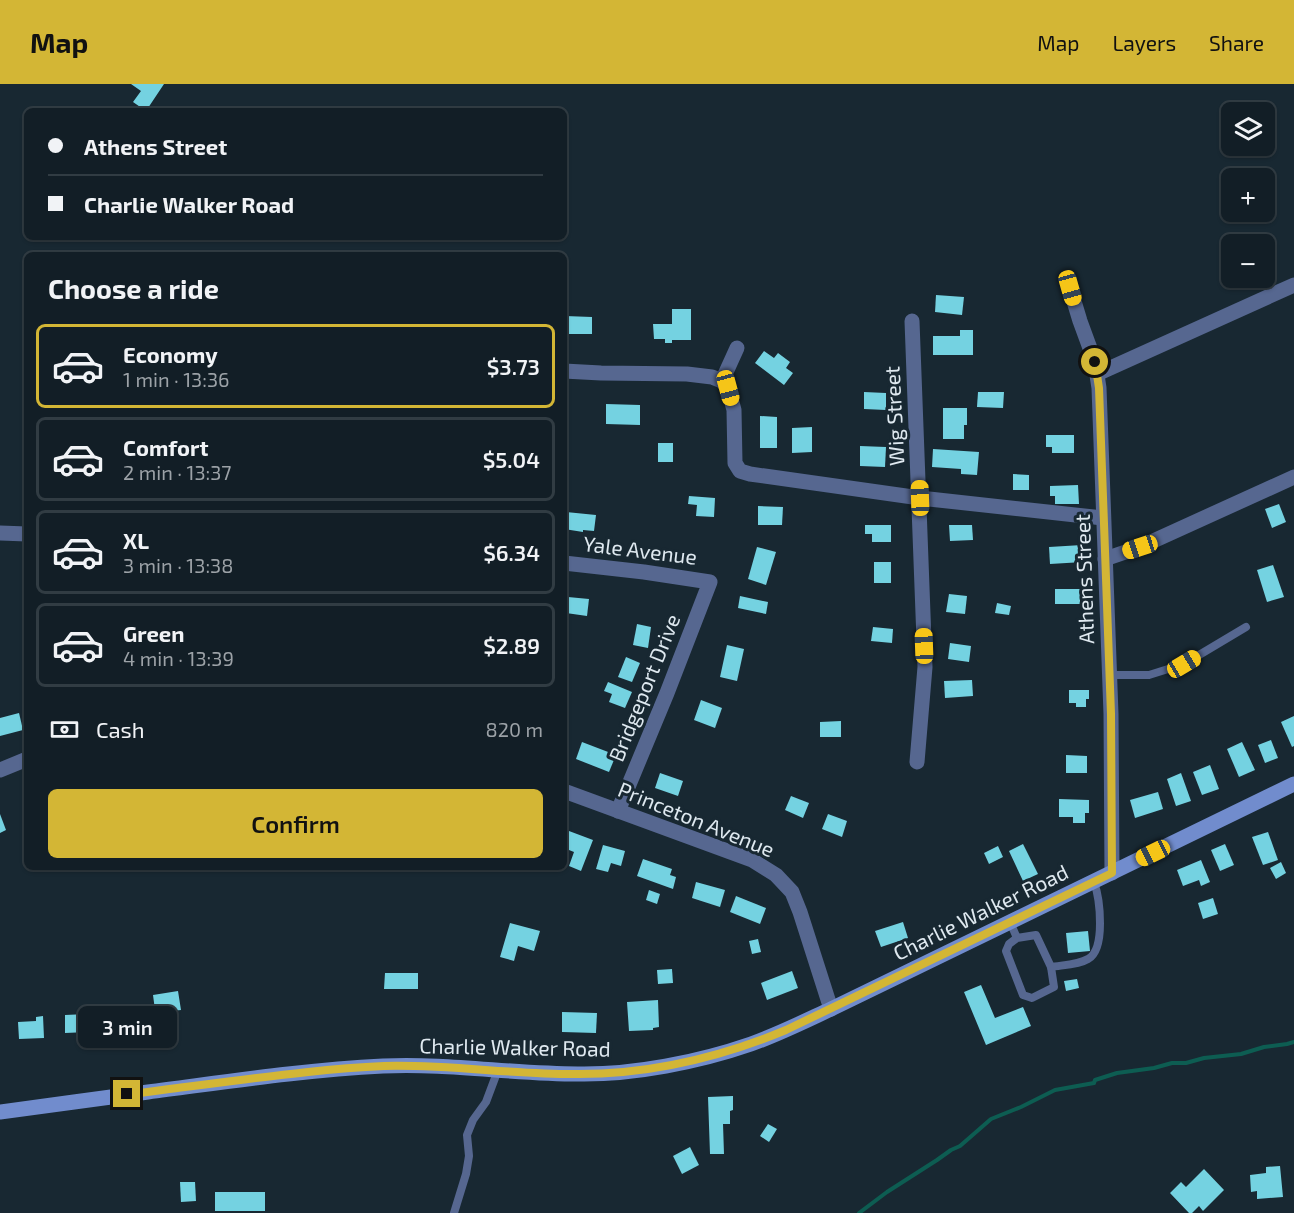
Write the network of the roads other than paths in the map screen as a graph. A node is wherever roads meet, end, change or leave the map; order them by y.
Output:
1 (1294, 285) edge
2 (1070, 288) dead end
3 (912, 321) dead end
4 (737, 348) dead end
5 (567, 371) edge
6 (1097, 374) junction
7 (722, 381) junction
8 (1294, 477) edge
9 (920, 498) junction
10 (1103, 518) junction
11 (0, 533) edge
12 (24, 534) edge
13 (1105, 559) junction
14 (567, 563) edge
15 (710, 582) joint
16 (1246, 627) dead end
17 (1110, 675) junction
18 (24, 760) edge
19 (917, 762) dead end
20 (0, 770) edge
21 (1294, 784) edge
22 (567, 792) edge
23 (618, 811) junction
24 (1112, 873) junction
25 (1094, 882) junction
26 (1010, 922) junction
27 (1017, 938) junction
28 (1051, 967) junction
29 (831, 1009) junction
30 (498, 1070) junction
31 (0, 1112) edge
32 (454, 1213) edge

1 - 6 street
2 - 6 street, Athens Street
3 - 9 street, Wig Street
4 - 7 street
5 - 7 street
6 - 10 street, Athens Street
7 - 9 street
8 - 13 street
9 - 10 street
9 - 19 street, Wig Street
10 - 13 street, Athens Street
11 - 12 street
13 - 17 street, Athens Street
14 - 15 street, Yale Avenue
15 - 23 street, Bridgeport Drive
16 - 17 lane
17 - 24 street, Athens Street
18 - 20 street
21 - 24 street, Charlie Walker Road
22 - 23 street, Princeton Avenue
23 - 29 street, Princeton Avenue
24 - 25 street, Charlie Walker Road
25 - 26 street, Charlie Walker Road
25 - 28 lane
26 - 27 lane
26 - 29 street, Charlie Walker Road
27 - 28 lane
27 - 28 lane
29 - 30 street, Charlie Walker Road
30 - 31 street, Charlie Walker Road
30 - 32 lane

